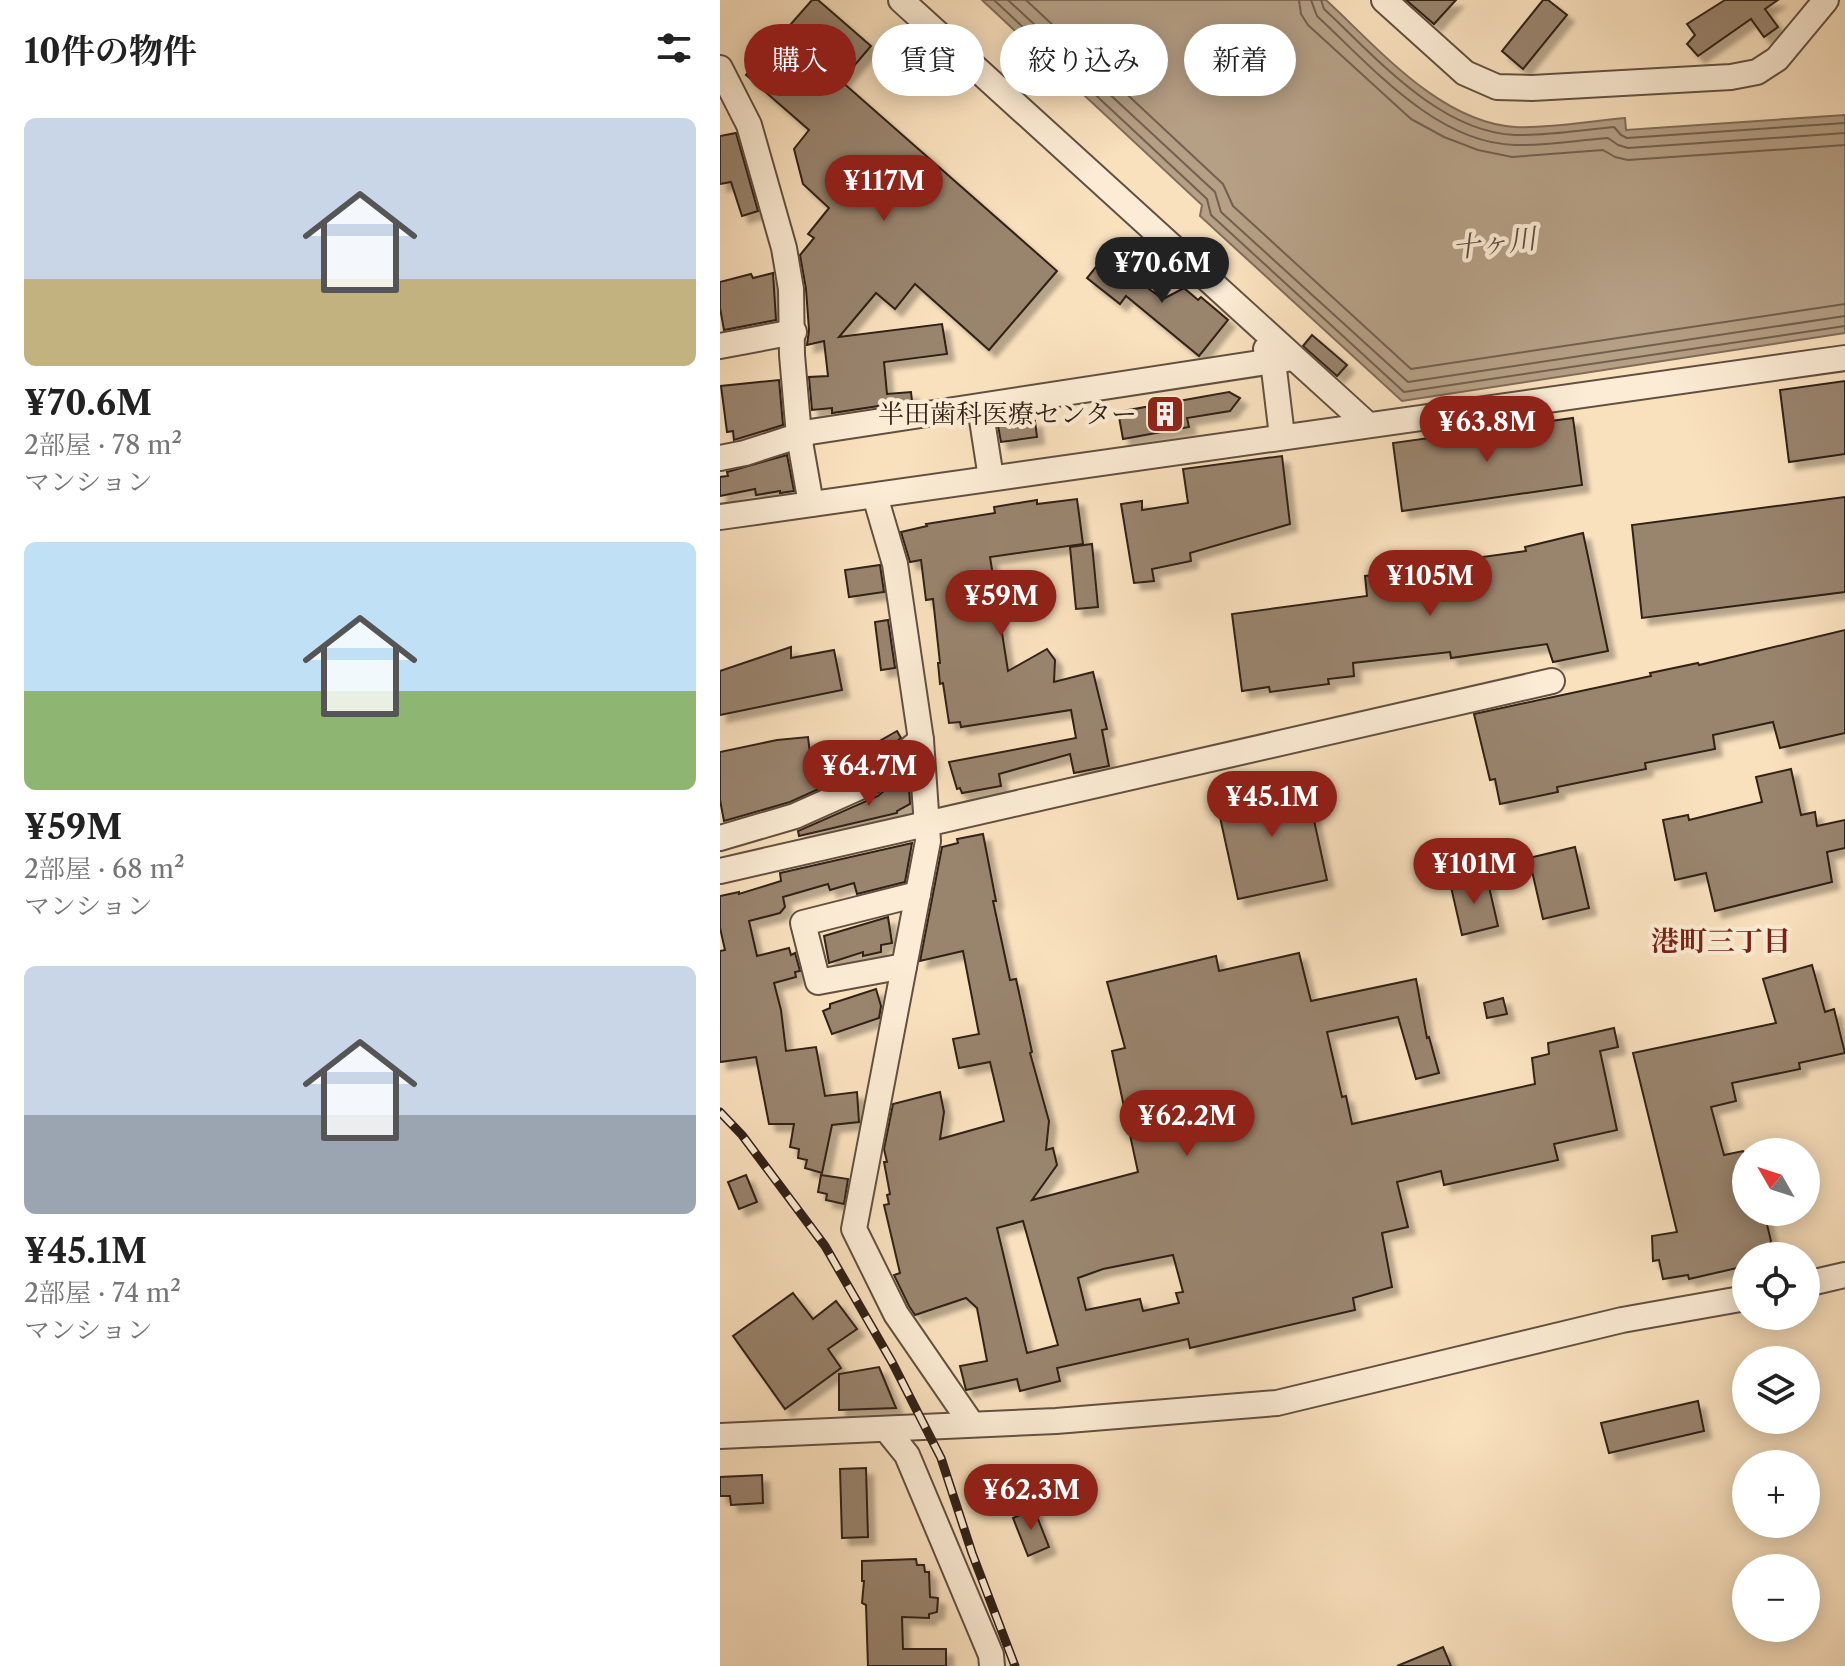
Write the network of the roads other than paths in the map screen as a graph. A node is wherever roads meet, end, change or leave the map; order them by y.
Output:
1 (901, 0) edge
2 (1384, 0) edge
3 (1826, 0) edge
4 (720, 68) edge
5 (794, 332) junction
6 (720, 346) edge
7 (1845, 358) edge
8 (1283, 359) junction
9 (980, 407) junction
10 (1367, 424) junction
11 (799, 436) junction
12 (1282, 436) junction
13 (720, 458) edge
14 (991, 478) junction
15 (875, 496) junction
16 (811, 504) junction
17 (720, 517) edge
18 (1552, 681) dead end
19 (921, 740) junction
20 (928, 822) junction
21 (720, 838) edge
22 (720, 871) edge
23 (918, 894) junction
24 (904, 966) junction
25 (1845, 1275) edge
26 (1820, 1281) edge
27 (1732, 1300) edge
28 (971, 1423) junction
29 (886, 1429) junction
30 (720, 1436) edge
31 (992, 1666) edge

1 - 8 street
2 - 3 street
4 - 5 street
5 - 6 street
5 - 11 street
7 - 10 street
8 - 9 street
8 - 10 street
8 - 12 street
9 - 11 street
9 - 14 street
10 - 12 street
11 - 13 street
11 - 16 street
12 - 14 street
14 - 15 street
15 - 16 street
15 - 19 street
16 - 17 street
18 - 20 street
19 - 20 street
19 - 21 street
20 - 22 street
20 - 23 street
23 - 24 street
23 - 24 street
24 - 28 street
25 - 26 street
27 - 28 street
28 - 29 street
29 - 30 street
29 - 31 street

